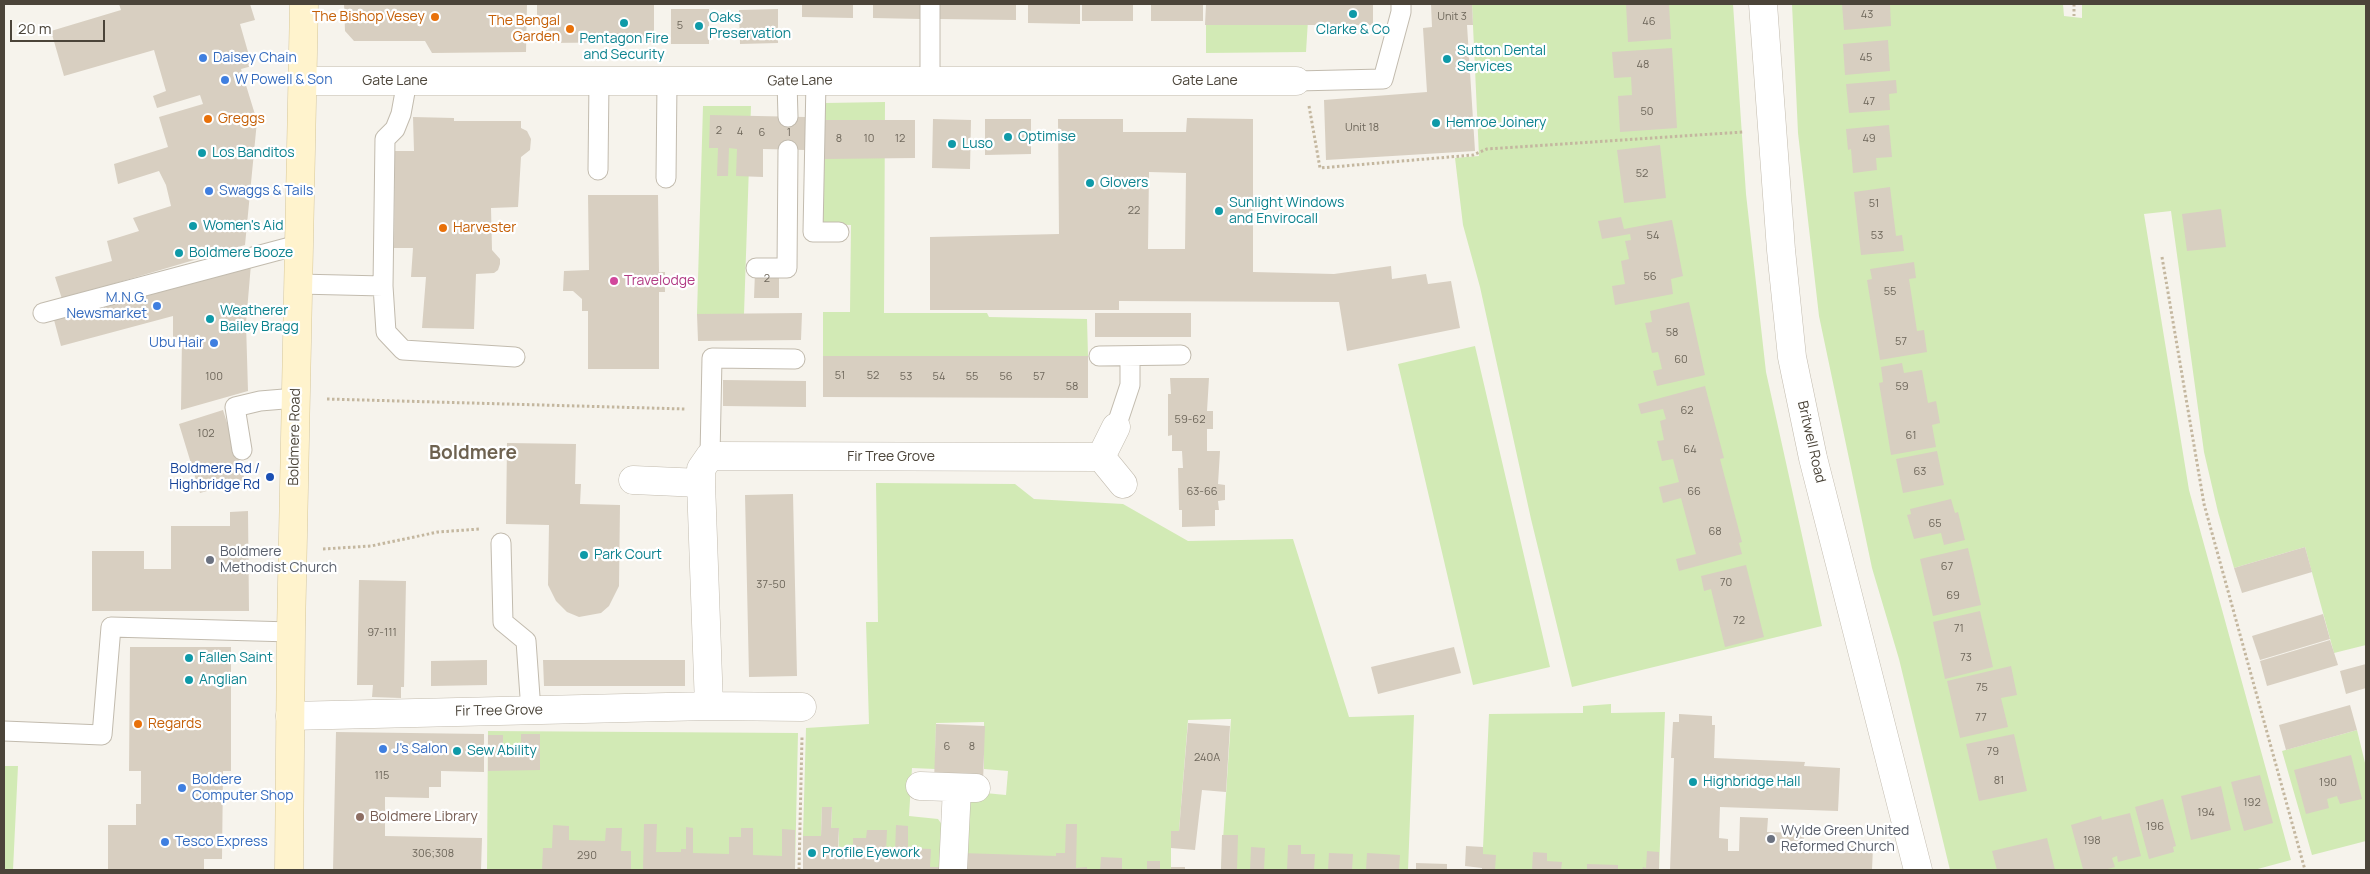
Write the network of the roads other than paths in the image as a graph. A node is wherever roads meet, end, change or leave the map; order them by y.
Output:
1 (304, 4) edge
2 (930, 4) edge
3 (1401, 4) edge
4 (1763, 4) edge
5 (304, 81) junction
6 (407, 81) junction
7 (599, 81) junction
8 (816, 81) junction
9 (930, 81) junction
10 (1300, 81) joint
11 (668, 82) junction
12 (787, 82) junction
13 (788, 117) dead end
14 (788, 150) dead end
15 (598, 170) dead end
16 (666, 178) dead end
17 (839, 232) dead end
18 (298, 245) junction
19 (756, 268) dead end
20 (298, 284) junction
21 (382, 286) junction
22 (42, 312) dead end
23 (1181, 355) dead end
24 (1099, 356) dead end
25 (1130, 356) junction
26 (515, 357) dead end
27 (795, 359) dead end
28 (296, 398) junction
29 (1116, 427) joint
30 (242, 450) dead end
31 (710, 456) junction
32 (1101, 457) junction
33 (633, 480) dead end
34 (701, 483) junction
35 (1123, 484) dead end
36 (501, 543) road end
37 (291, 632) junction
38 (709, 706) junction
39 (802, 707) road end
40 (531, 711) junction
41 (290, 716) junction
42 (4, 731) edge
43 (920, 786) dead end
44 (289, 870) edge
45 (953, 870) edge
46 (1918, 870) edge

1 - 5 main road, Boldmere Road
2 - 9 lane
3 - 10 lane
4 - 46 street, Britwell Road
5 - 6 street, Gate Lane
5 - 18 main road, Boldmere Road
6 - 7 street, Gate Lane
6 - 21 lane
7 - 11 street, Gate Lane
7 - 15 lane
8 - 9 street, Gate Lane
8 - 12 street, Gate Lane
8 - 17 lane
9 - 10 street, Gate Lane
11 - 12 street, Gate Lane
11 - 16 lane
12 - 13 lane
14 - 19 lane
18 - 20 main road, Boldmere Road
18 - 22 lane
20 - 21 lane
20 - 28 main road, Boldmere Road
21 - 26 lane
23 - 25 lane
24 - 25 lane
25 - 29 lane
27 - 31 lane
28 - 30 lane
28 - 37 main road, Boldmere Road
29 - 32 street
31 - 32 street, Fir Tree Grove
31 - 34 street
32 - 35 street
33 - 34 street
34 - 38 street
36 - 40 lane
37 - 41 main road, Boldmere Road
37 - 42 lane
38 - 39 street, Fir Tree Grove
38 - 40 street, Fir Tree Grove
40 - 41 street, Fir Tree Grove
41 - 44 main road, Boldmere Road
43 - 45 street

